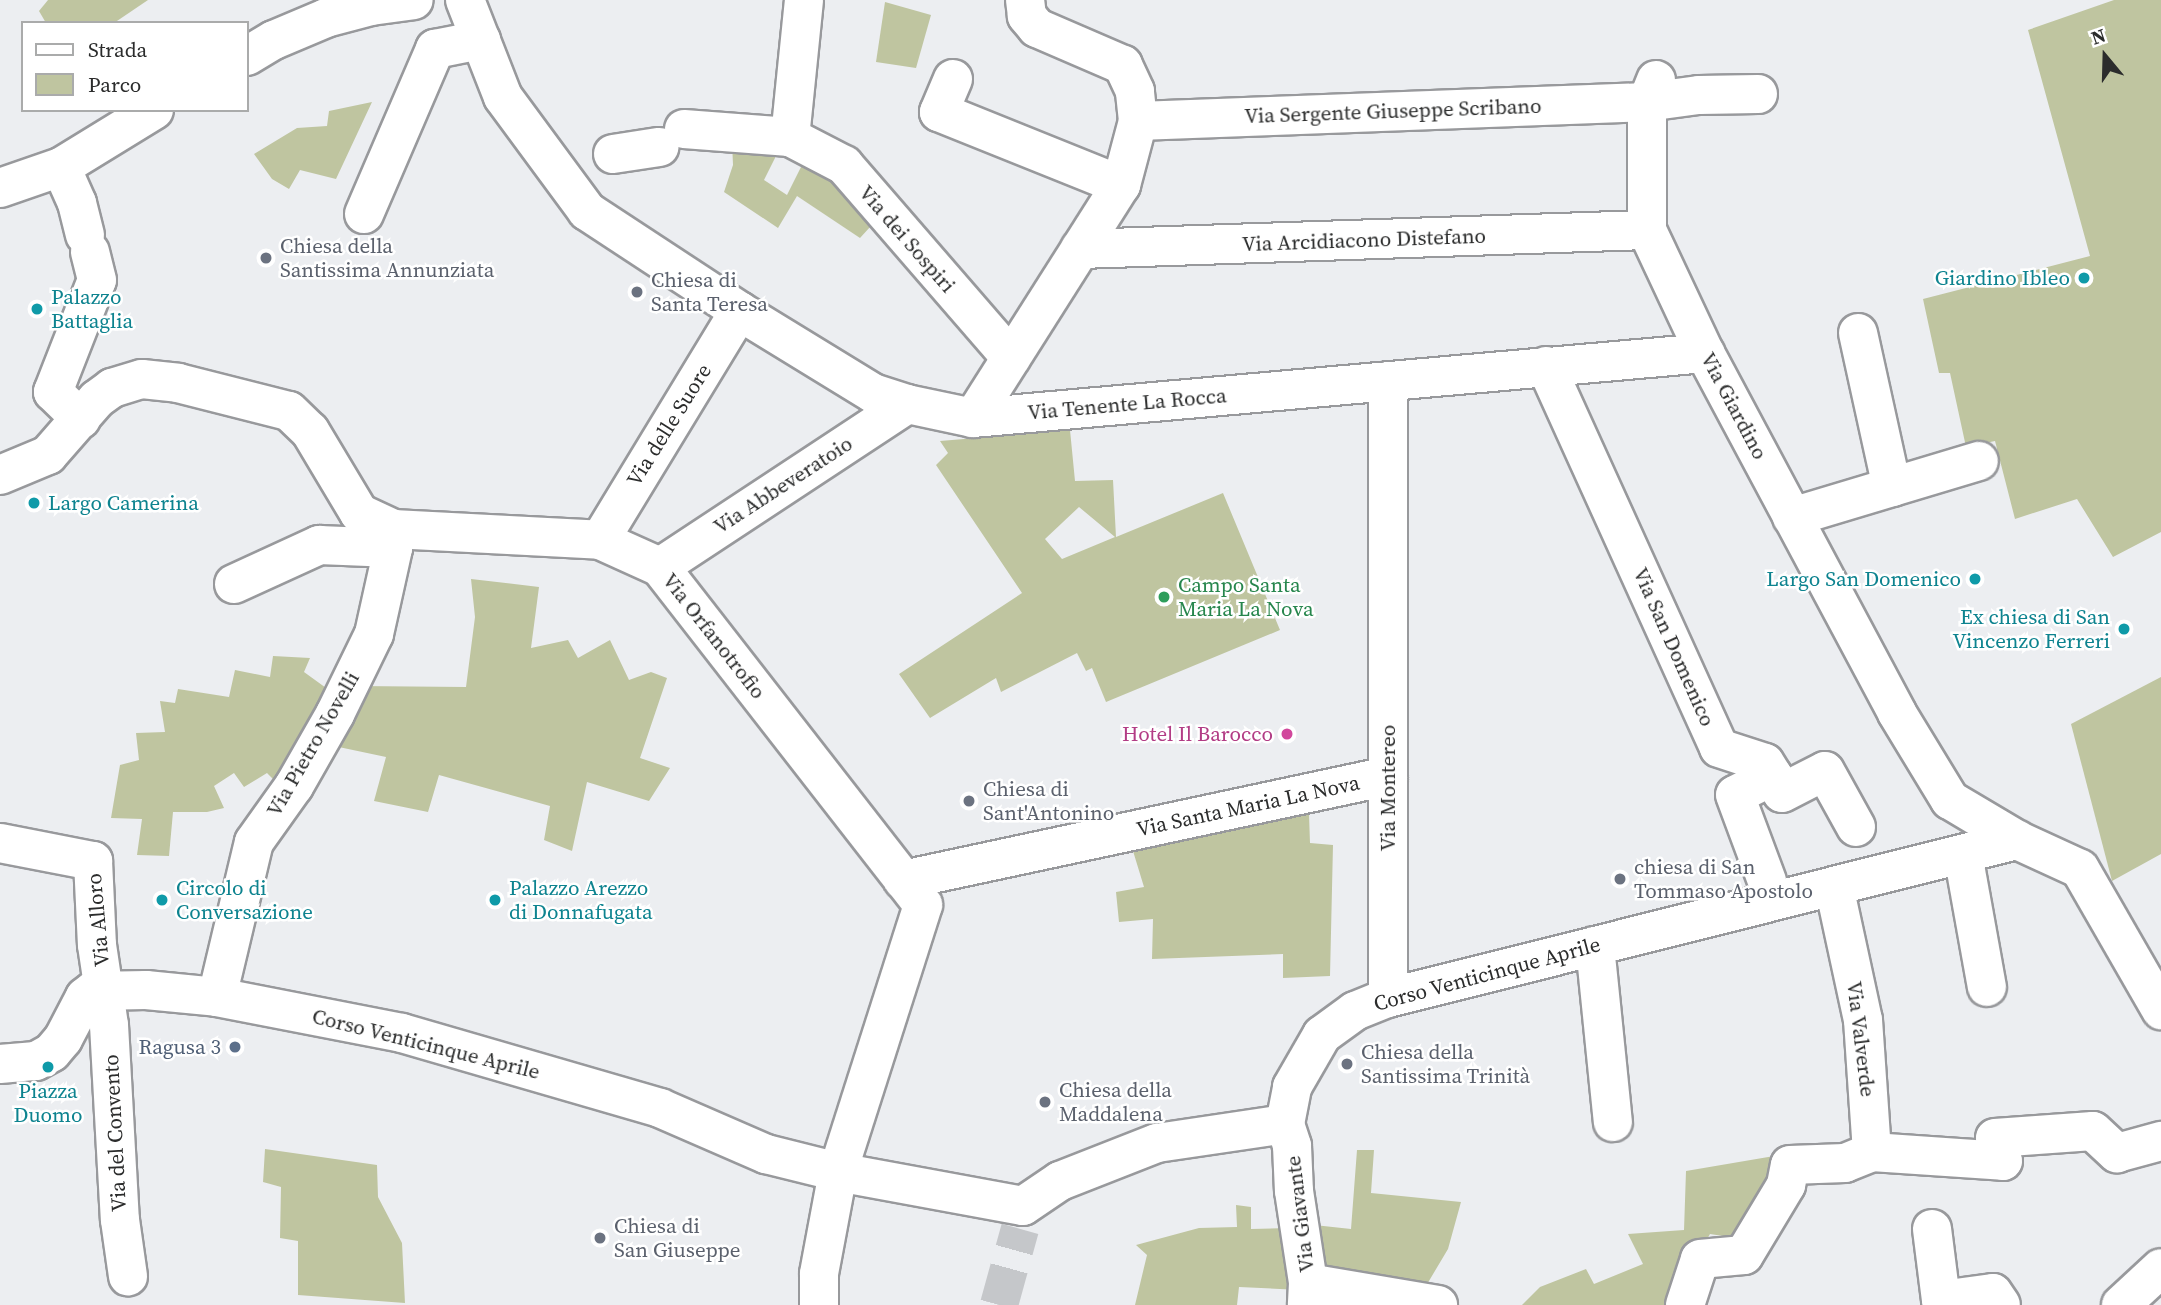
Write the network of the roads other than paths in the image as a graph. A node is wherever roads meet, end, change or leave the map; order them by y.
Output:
1 (465, 0) edge
2 (804, 0) edge
3 (1021, 0) edge
4 (405, 1) edge
5 (481, 40) junction
6 (248, 55) edge
7 (953, 79) dead end
8 (1754, 81) dead end
9 (1652, 91) junction
10 (151, 112) edge
11 (1138, 121) junction
12 (790, 137) junction
13 (584, 158) junction
14 (61, 167) junction
15 (1121, 185) junction
16 (0, 188) edge
17 (364, 214) dead end
18 (1647, 230) junction
19 (1080, 249) junction
20 (739, 311) junction
21 (1858, 333) dead end
22 (1705, 353) junction
23 (1011, 358) junction
24 (1546, 366) junction
25 (1388, 381) junction
26 (907, 404) junction
27 (972, 418) junction
28 (81, 419) junction
29 (1979, 461) dead end
30 (0, 475) edge
31 (1890, 478) junction
32 (1792, 517) junction
33 (393, 538) junction
34 (600, 540) junction
35 (660, 567) junction
36 (234, 584) dead end
37 (1761, 766) junction
38 (1388, 776) junction
39 (1857, 827) dead end
40 (2017, 840) junction
41 (0, 843) edge
42 (1963, 854) junction
43 (903, 880) junction
44 (1767, 881) dead end
45 (1834, 886) junction
46 (1595, 946) junction
47 (1987, 987) dead end
48 (104, 989) junction
49 (217, 997) junction
50 (1388, 998) junction
51 (2161, 1010) edge
52 (0, 1064) edge
53 (1613, 1122) dead end
54 (1285, 1124) junction
55 (2161, 1141) edge
56 (1872, 1152) junction
57 (838, 1172) junction
58 (1931, 1229) dead end
59 (2161, 1268) edge
60 (128, 1276) dead end
61 (1308, 1294) edge
62 (819, 1305) edge
63 (1438, 1305) edge
64 (1685, 1305) edge
65 (2001, 1305) edge
66 (2121, 1305) edge

1 - 5 street, Via Tenente La Rocca
2 - 12 street
3 - 11 street
4 - 6 street
5 - 13 street, Via Tenente La Rocca
5 - 17 street
7 - 15 street
8 - 9 street, Via Sergente Giuseppe Scribano
9 - 11 street, Via Sergente Giuseppe Scribano
9 - 18 street, Via Giardino
10 - 14 street
11 - 15 street
12 - 13 street, Via dei Sospiri
12 - 23 street, Via dei Sospiri
13 - 20 street, Via Tenente La Rocca
14 - 16 street
14 - 28 street
15 - 19 street
18 - 19 street, Via Arcidiacono Distefano
18 - 22 street, Via Giardino
19 - 23 street
20 - 26 street, Via Tenente La Rocca
20 - 34 street, Via delle Suore
21 - 31 street
22 - 24 street, Via Tenente La Rocca
22 - 32 street, Via Giardino
23 - 27 street
24 - 25 street, Via Tenente La Rocca
24 - 37 street, Via San Domenico
25 - 27 street, Via Tenente La Rocca
25 - 38 street, Via Montereo
26 - 27 street, Via Tenente La Rocca
26 - 35 street, Via Abbeveratoio
28 - 30 street, Via Orfanotrofio
28 - 33 street, Via Orfanotrofio
29 - 31 street
31 - 32 street
32 - 40 street, Via Giardino
33 - 34 street, Via Orfanotrofio
33 - 36 street
33 - 49 street, Via Pietro Novelli
34 - 35 street, Via Orfanotrofio
35 - 43 street, Via Orfanotrofio
37 - 39 street
37 - 44 street
38 - 43 street, Via Santa Maria La Nova
38 - 50 street, Via Montereo
40 - 42 street, Corso Venticinque Aprile
40 - 51 street, Via Giardino
41 - 48 street, Via Alloro
42 - 45 street, Corso Venticinque Aprile
42 - 47 street
43 - 57 street, Via Orfanotrofio
45 - 46 street, Corso Venticinque Aprile
45 - 56 street, Via Valverde
46 - 50 street, Corso Venticinque Aprile
46 - 53 street
48 - 49 street, Corso Venticinque Aprile
48 - 52 street
48 - 60 street, Via del Convento
49 - 57 street, Corso Venticinque Aprile
50 - 54 street, Corso Venticinque Aprile
54 - 57 street
54 - 61 street, Via Giavante
55 - 56 street
56 - 64 street
57 - 62 street, Via Orfanotrofio
58 - 65 street
59 - 66 street
61 - 63 street

